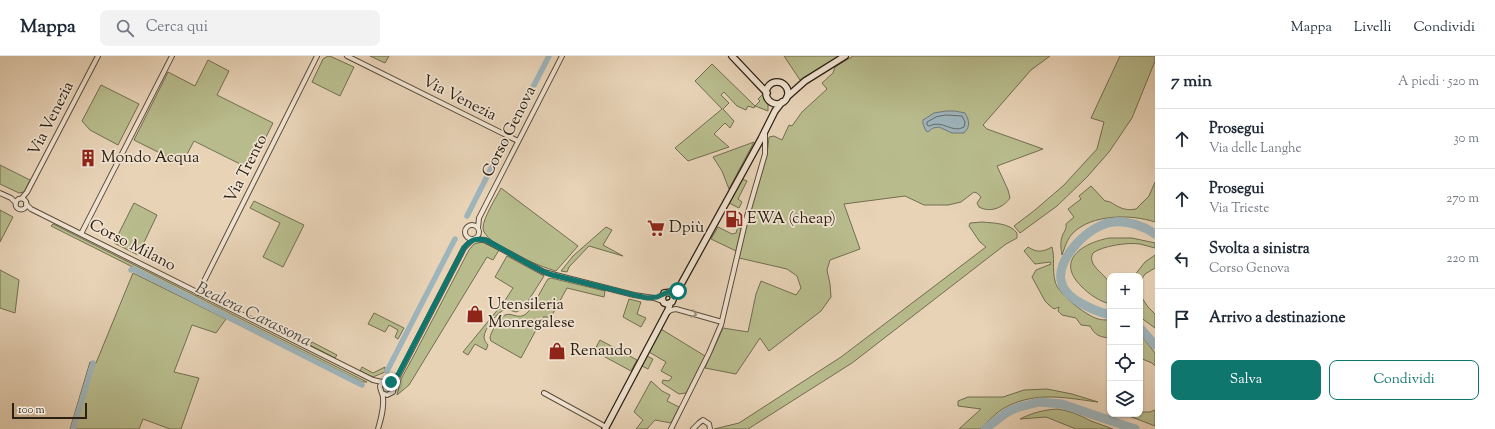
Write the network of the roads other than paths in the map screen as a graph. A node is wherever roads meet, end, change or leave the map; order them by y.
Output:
1 (98, 56) edge
2 (172, 56) edge
3 (317, 56) edge
4 (347, 56) edge
5 (562, 56) edge
6 (732, 56) edge
7 (845, 56) edge
8 (756, 81) junction
9 (805, 81) junction
10 (770, 85) junction
11 (785, 85) junction
12 (767, 93) junction
13 (787, 97) junction
14 (771, 101) junction
15 (782, 102) junction
16 (770, 120) junction
17 (764, 132) junction
18 (518, 141) junction
19 (0, 193) edge
20 (22, 202) junction
21 (479, 218) junction
22 (472, 225) junction
23 (479, 230) junction
24 (81, 234) junction
25 (465, 235) junction
26 (474, 239) junction
27 (486, 240) junction
28 (464, 248) junction
29 (198, 292) junction
30 (662, 295) junction
31 (672, 295) junction
32 (654, 298) junction
33 (665, 303) junction
34 (667, 312) junction
35 (722, 322) junction
36 (398, 375) junction
37 (372, 380) junction
38 (389, 380) junction
39 (382, 382) junction
40 (394, 384) junction
41 (379, 387) junction
42 (544, 393) dead end
43 (382, 394) junction
44 (390, 394) junction
45 (383, 403) junction
46 (606, 428) edge
47 (378, 429) edge
48 (671, 429) edge
49 (693, 429) edge
50 (710, 429) edge

1 - 20 street, Via Venezia
2 - 24 street
3 - 29 street, Via Trento
4 - 18 street, Via Venezia
5 - 18 street, Corso Genova
6 - 8 main road
7 - 9 main road
8 - 10 main road
8 - 12 main road
9 - 11 main road
9 - 13 main road
10 - 11 main road
10 - 12 main road
11 - 13 main road
12 - 14 main road
13 - 15 main road
14 - 15 main road
14 - 16 main road
15 - 16 main road
16 - 17 main road
17 - 31 main road
17 - 35 street
18 - 21 street, Corso Genova
19 - 20 street
20 - 24 street, Corso Milano
21 - 22 street, Corso Genova
21 - 23 street, Corso Genova
22 - 23 street
22 - 25 street, Corso Genova
23 - 26 street, Corso Genova
23 - 27 street
24 - 29 street, Corso Milano
25 - 26 street
25 - 28 street, Corso Genova
26 - 27 street
26 - 28 street, Corso Genova
27 - 32 street
28 - 36 street, Corso Genova
29 - 37 street, Corso Milano
30 - 31 main road
30 - 32 street
30 - 33 main road
31 - 33 main road
32 - 33 street
33 - 34 main road
34 -> 35 street
34 - 46 main road
35 - 48 street
36 - 38 street
36 - 40 street, Corso Genova
37 - 39 street, Corso Milano
37 - 41 street, Corso Milano
38 - 39 street
38 - 40 street
39 - 41 street
40 - 44 street, Corso Genova
41 - 43 street, Corso Genova
42 - 46 street
43 - 44 street
43 - 45 street, Corso Genova
44 - 45 street, Corso Genova
45 - 47 street, Corso Genova
49 - 50 street

